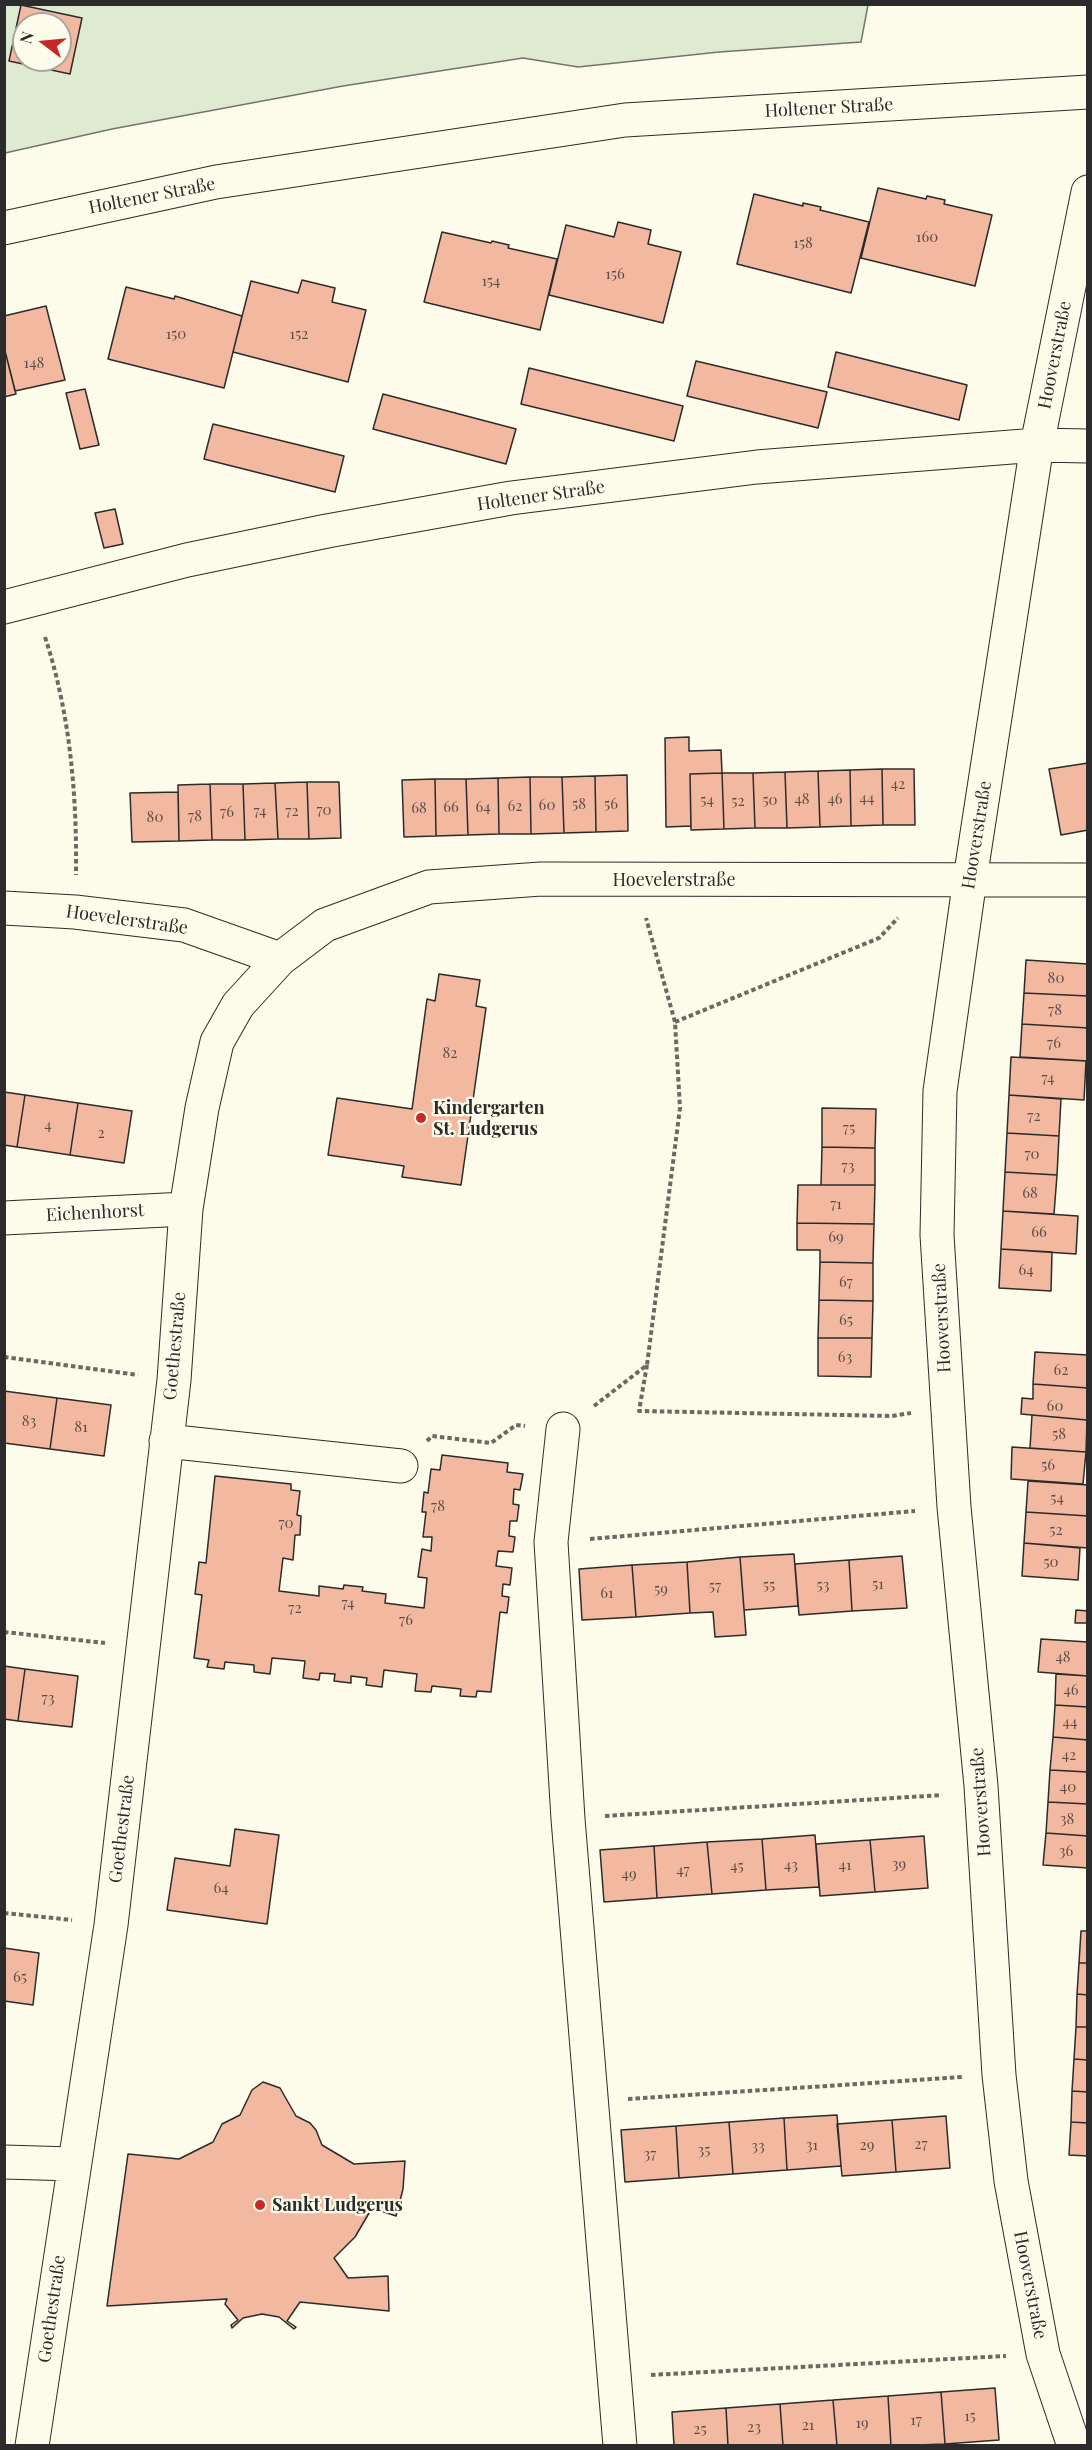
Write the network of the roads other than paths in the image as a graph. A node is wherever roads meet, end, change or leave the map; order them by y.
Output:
1 (1088, 92) edge
2 (1088, 192) edge
3 (4, 228) edge
4 (1037, 445) junction
5 (1088, 446) edge
6 (18, 603) edge
7 (970, 879) junction
8 (1088, 880) edge
9 (4, 908) edge
10 (280, 959) junction
11 (186, 1209) junction
12 (4, 1218) edge
13 (563, 1429) road end
14 (166, 1442) junction
15 (401, 1466) road end
16 (4, 2162) edge
17 (73, 2164) junction
18 (32, 2445) edge
19 (620, 2445) edge
20 (1074, 2445) edge

1 - 3 street, Holtener Straße
2 - 4 street, Hooverstraße
4 - 5 street, Holtener Straße
4 - 6 street, Holtener Straße
4 - 7 street, Hooverstraße
7 - 8 street, Hoevelerstraße
7 - 10 street, Hoevelerstraße
7 - 20 street, Hooverstraße
9 - 10 street, Hoevelerstraße
10 - 11 street, Hoevelerstraße
11 - 12 street, Eichenhorst
11 - 14 street, Goethestraße
13 - 19 street
14 - 15 street
14 - 17 street, Goethestraße
16 - 17 street
17 - 18 street, Goethestraße

